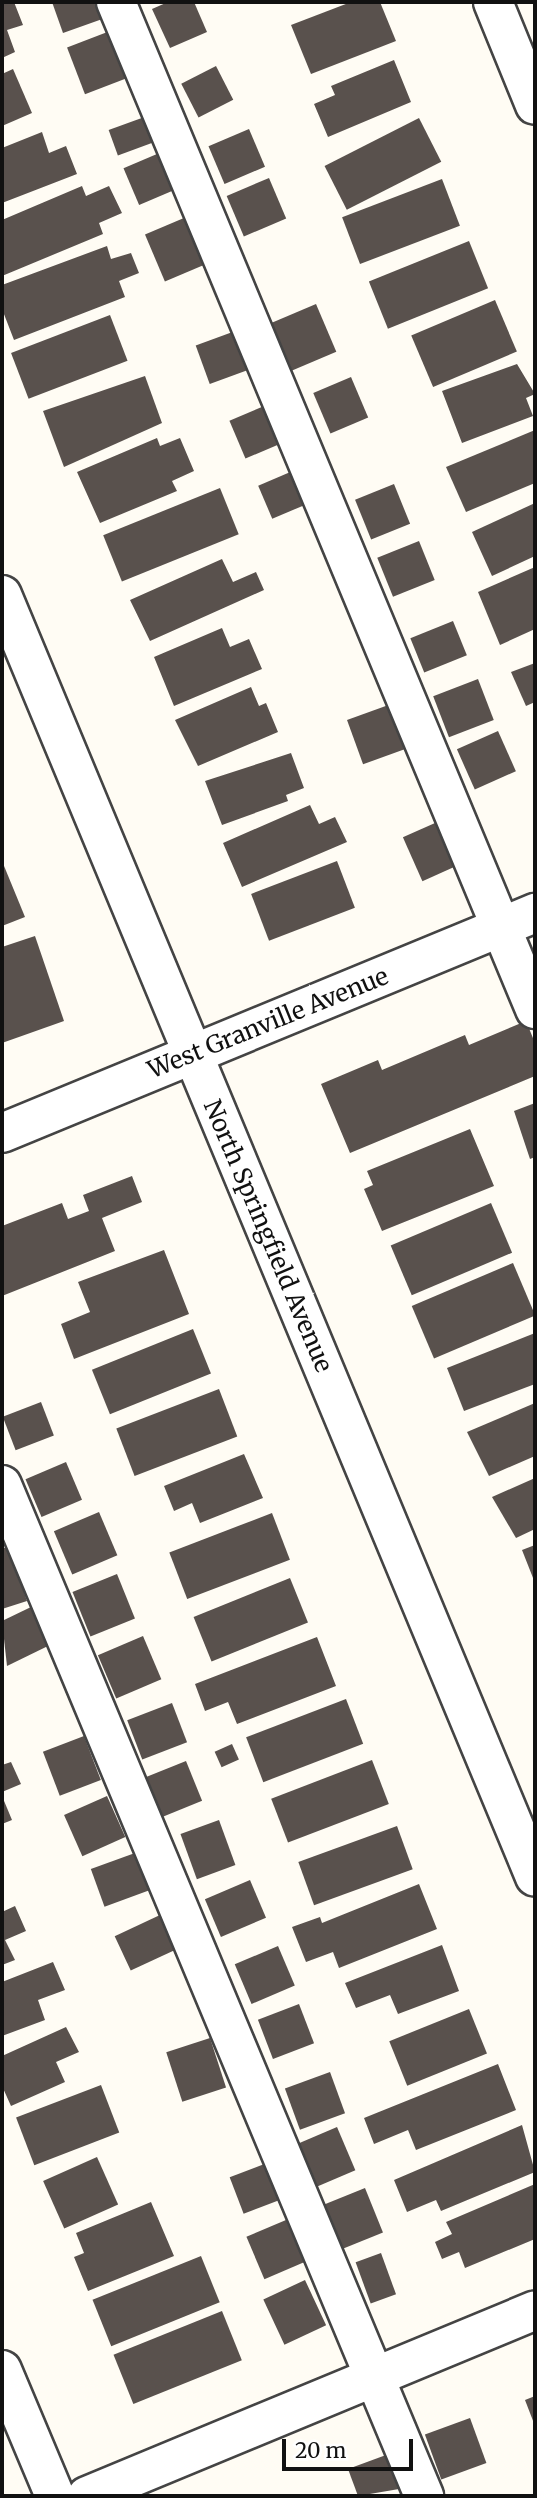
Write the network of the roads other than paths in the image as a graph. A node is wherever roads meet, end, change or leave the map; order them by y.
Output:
1 (116, 2) edge
2 (493, 2) edge
3 (535, 105) edge
4 (2, 595) edge
5 (518, 920) edge
6 (535, 1009) edge
7 (193, 1054) junction
8 (2, 1133) edge
9 (2, 1485) edge
10 (535, 1877) edge
11 (535, 2310) edge
12 (2, 2370) edge
13 (374, 2377) junction
14 (55, 2496) edge
15 (87, 2496) edge
16 (424, 2496) edge

1 - 5 street
2 - 3 street
4 - 7 street, North Springfield Avenue
5 - 6 street
5 - 7 street, West Granville Avenue
7 - 8 street, West Granville Avenue
7 - 10 street, North Springfield Avenue
9 - 13 street
11 - 13 street
12 - 14 street
13 - 15 street
13 - 16 street

